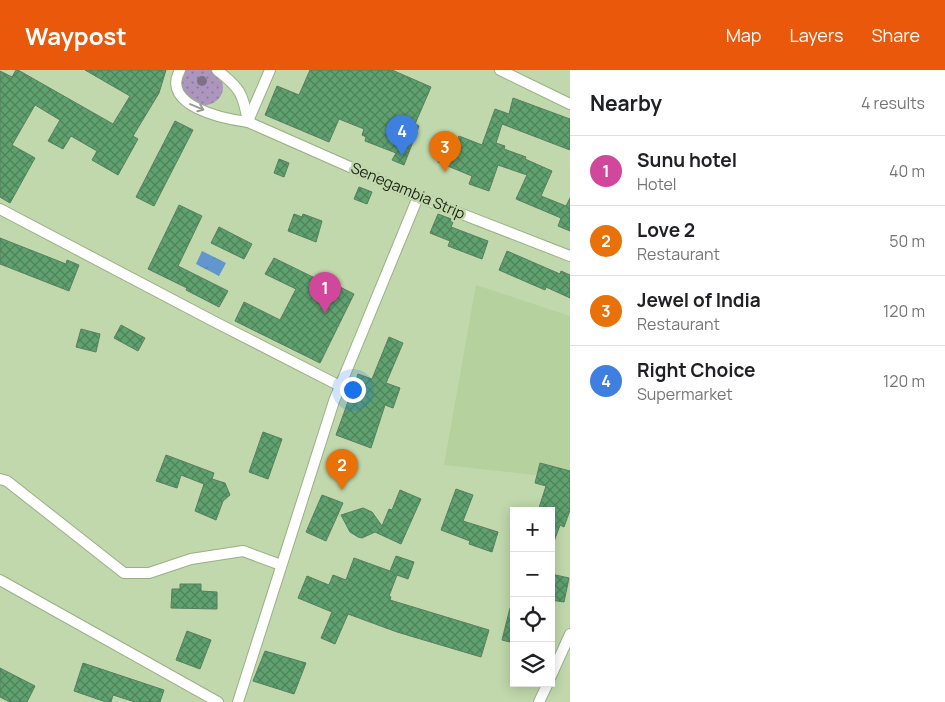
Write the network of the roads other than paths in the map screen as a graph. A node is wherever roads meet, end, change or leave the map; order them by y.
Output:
1 (180, 70) edge
2 (217, 70) edge
3 (270, 70) edge
4 (500, 70) edge
5 (570, 104) edge
6 (248, 122) junction
7 (418, 197) junction
8 (0, 209) edge
9 (570, 256) edge
10 (340, 386) junction
11 (0, 479) edge
12 (281, 565) junction
13 (0, 580) edge
14 (570, 634) edge
15 (555, 667) edge
16 (546, 687) edge
17 (218, 702) edge
18 (238, 702) edge
19 (539, 702) edge

1 -> 6 street, Senegambia Strip
2 - 6 street
3 - 6 street
4 - 5 street
6 - 7 street, Senegambia Strip
7 - 9 street, Senegambia Strip
7 - 10 street
8 - 10 street
10 - 12 street
11 - 12 street
12 - 18 street
13 - 17 street
14 - 15 street
16 - 19 street

